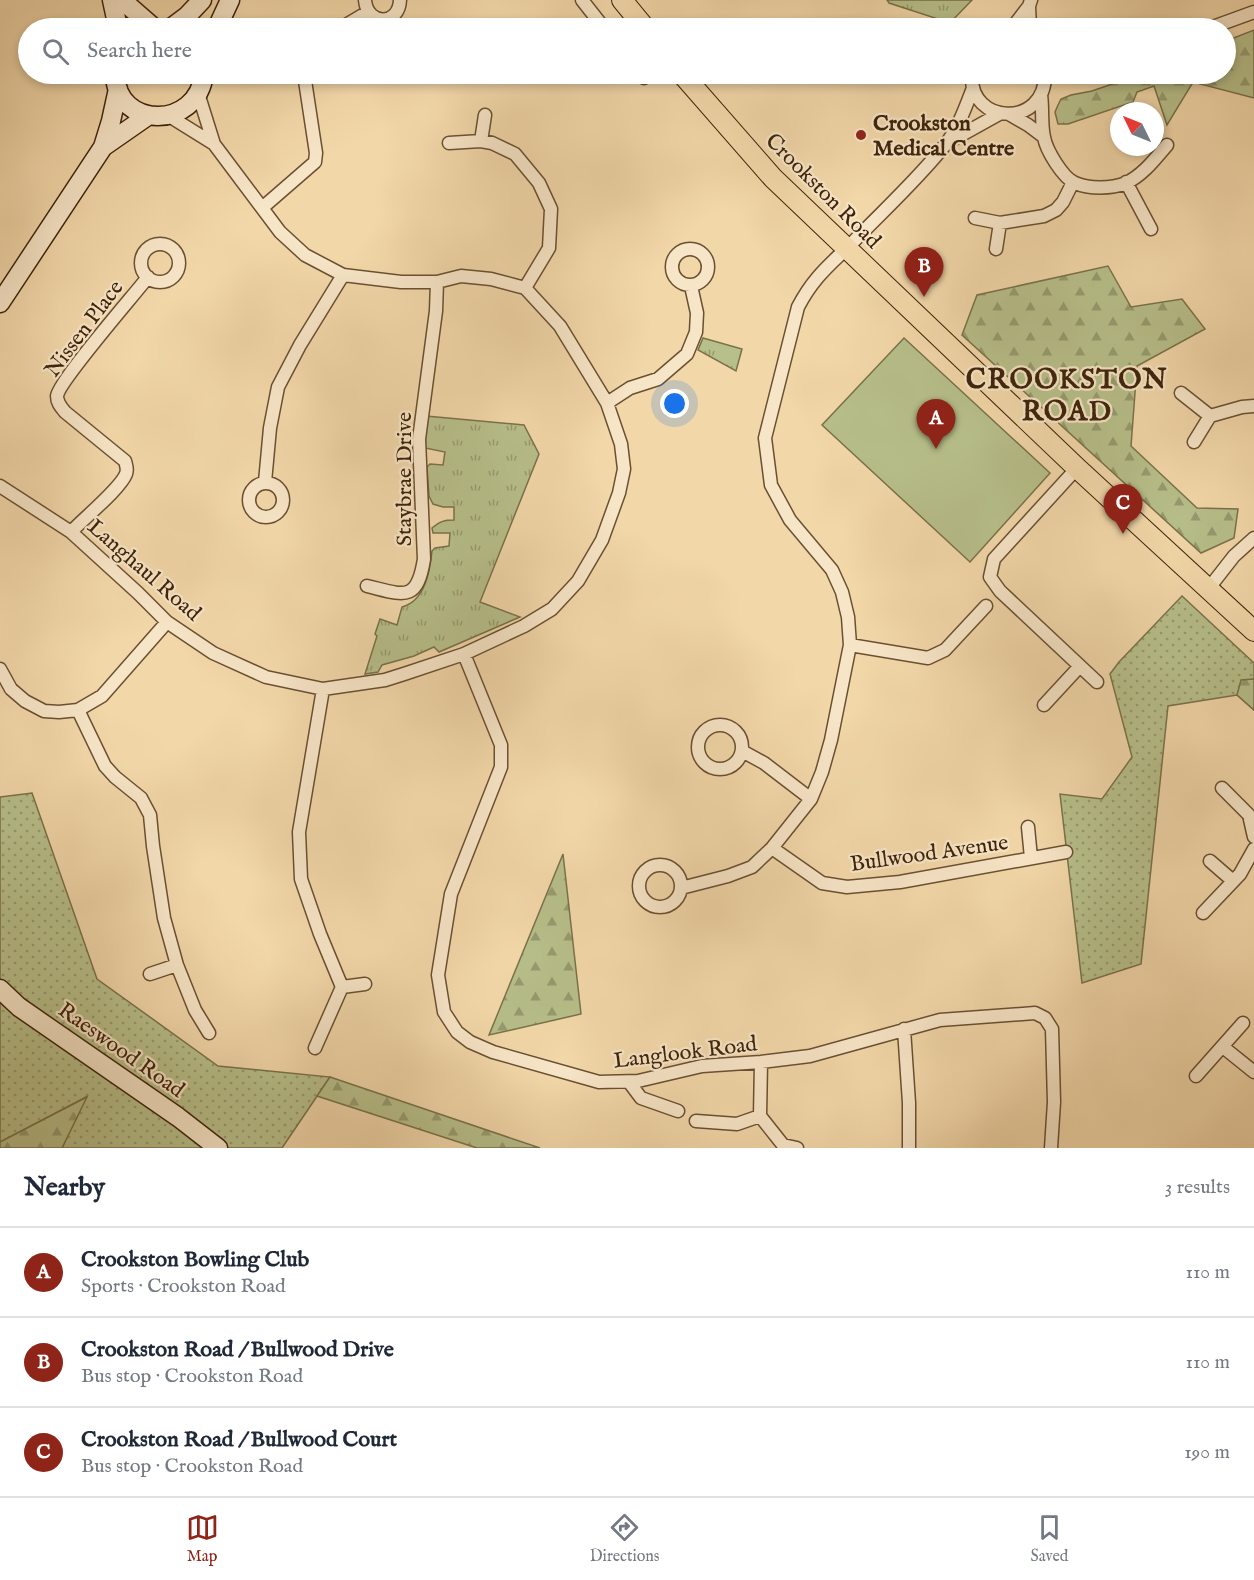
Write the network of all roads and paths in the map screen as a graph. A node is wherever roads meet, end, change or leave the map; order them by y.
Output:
1 (112, 0) edge
2 (122, 0) edge
3 (202, 0) edge
4 (230, 0) edge
5 (400, 0) edge
6 (582, 0) edge
7 (622, 0) edge
8 (1030, 3) edge
9 (366, 6) edge
10 (1254, 12) edge
11 (116, 18) edge
12 (142, 18) edge
13 (184, 18) edge
14 (222, 18) edge
15 (352, 18) edge
16 (376, 18) edge
17 (390, 18) edge
18 (596, 18) edge
19 (637, 18) edge
20 (1019, 18) edge
21 (1236, 19) edge
22 (117, 84) edge
23 (119, 84) edge
24 (201, 84) edge
25 (306, 84) edge
26 (691, 84) edge
27 (973, 84) edge
28 (1044, 84) edge
29 (973, 88) junction
30 (198, 93) junction
31 (1041, 95) junction
32 (1005, 113) junction
33 (485, 115) dead end
34 (149, 116) junction
35 (169, 116) junction
36 (1044, 137) junction
37 (481, 141) junction
38 (449, 143) dead end
39 (946, 143) junction
40 (214, 144) junction
41 (1167, 145) dead end
42 (103, 147) junction
43 (1073, 182) junction
44 (1126, 183) junction
45 (262, 208) junction
46 (975, 218) dead end
47 (1000, 223) junction
48 (1150, 229) dead end
49 (846, 248) junction
50 (996, 249) dead end
51 (342, 275) junction
52 (148, 277) dead end
53 (437, 282) junction
54 (691, 286) dead end
55 (525, 288) junction
56 (0, 303) edge
57 (1181, 393) dead end
58 (607, 403) junction
59 (1254, 406) edge
60 (1210, 416) junction
61 (1194, 442) dead end
62 (1077, 468) junction
63 (265, 482) dead end
64 (0, 486) edge
65 (71, 532) junction
66 (1254, 538) edge
67 (368, 586) dead end
68 (1209, 588) junction
69 (986, 606) dead end
70 (167, 622) junction
71 (1254, 630) edge
72 (850, 645) junction
73 (464, 654) junction
74 (1080, 666) junction
75 (0, 669) edge
76 (1097, 682) dead end
77 (323, 689) junction
78 (1044, 705) dead end
79 (78, 710) junction
80 (742, 751) dead end
81 (1222, 788) dead end
82 (811, 799) junction
83 (1028, 826) dead end
84 (1254, 837) edge
85 (772, 848) junction
86 (1254, 849) edge
87 (1066, 852) dead end
88 (1031, 858) junction
89 (1210, 861) dead end
90 (1233, 881) junction
91 (681, 888) dead end
92 (1203, 913) dead end
93 (177, 965) junction
94 (150, 974) dead end
95 (365, 984) dead end
96 (342, 987) junction
97 (0, 989) edge
98 (1243, 1023) dead end
99 (904, 1029) junction
100 (209, 1033) dead end
101 (1223, 1047) junction
102 (315, 1048) dead end
103 (760, 1062) junction
104 (1254, 1072) edge
105 (1196, 1076) dead end
106 (629, 1082) junction
107 (678, 1111) dead end
108 (760, 1116) junction
109 (696, 1121) dead end
110 (218, 1148) edge
111 (797, 1148) edge
112 (909, 1148) edge
113 (1051, 1148) edge

1 - 11 street
2 - 12 street
3 - 13 street
4 - 14 street
5 - 17 street
6 - 18 street
7 - 19 main road
8 - 20 street
9 - 15 street
9 - 16 street
10 - 21 street
22 - 42 street
23 - 34 street
24 - 30 street
25 - 45 street
26 - 49 main road, Crookston Road
27 - 29 street
28 - 31 street
29 - 32 street
29 - 39 street
30 - 35 street
30 - 40 street
31 - 32 street
31 - 36 street
32 - 36 street
32 - 39 street
33 - 37 street
34 - 35 street
34 - 42 street
35 - 40 street
36 - 43 street
37 - 38 street
37 - 55 street
39 - 49 street
40 - 45 street
41 - 44 street
42 - 56 street
43 - 44 street
43 - 47 street
44 - 48 street
45 - 51 street
46 - 47 street
47 - 50 street
49 - 62 main road, Crookston Road
49 - 72 street
51 - 53 street
51 - 63 street
52 - 65 street, Nissen Place
53 - 55 street
53 - 67 street, Staybrae Drive
54 - 58 street
55 - 58 street, Langhaul Road
57 - 60 street
58 - 73 street, Langhaul Road
59 - 60 street
60 - 61 street
62 - 68 main road, Crookston Road
62 - 74 street
64 - 65 street, Langhaul Road
65 - 70 street, Langhaul Road
66 - 68 street
68 - 71 main road, Crookston Road
69 - 72 street
70 - 77 street, Langhaul Road
70 - 79 street
72 - 82 street
73 - 77 street, Langhaul Road
73 - 106 street, Langlook Road
74 - 76 street
74 - 78 street
75 - 79 street
77 - 96 street
79 - 93 street
80 - 82 street
81 - 84 street
82 - 85 street
83 - 88 street
85 - 88 street, Bullwood Avenue
85 - 91 street
86 - 90 street
87 - 88 street, Bullwood Avenue
89 - 90 street
90 - 92 street
93 - 94 street
93 - 100 street
95 - 96 street
96 - 102 street
97 - 110 street, Raeswood Road
98 - 101 street
99 - 103 street, Langlook Road
99 - 112 street
99 - 113 street, Langlook Road
101 - 104 street
101 - 105 street
103 - 106 street, Langlook Road
103 - 108 street
106 - 107 street
108 - 109 street
108 - 111 street

